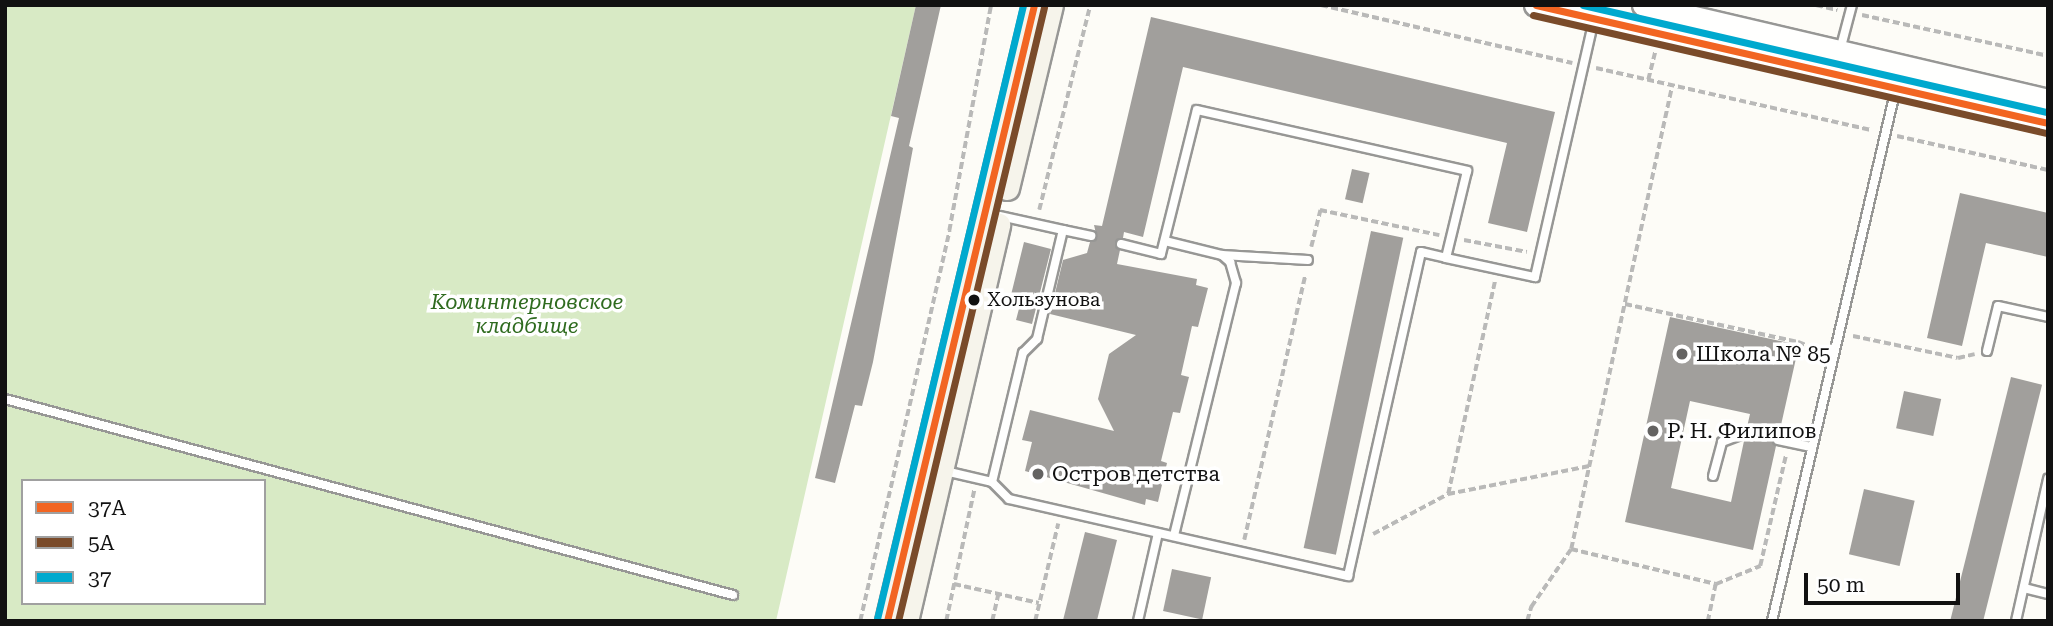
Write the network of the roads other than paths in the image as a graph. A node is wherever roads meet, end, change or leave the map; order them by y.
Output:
1 (1535, 5) edge
2 (1643, 5) edge
3 (1037, 6) edge
4 (1851, 9) edge
5 (1594, 19) junction
6 (1839, 53) junction
7 (1834, 74) junction
8 (1896, 88) junction
9 (2048, 100) edge
10 (2048, 123) edge
11 (1000, 216) junction
12 (1063, 230) junction
13 (1091, 236) dead end
14 (1165, 241) junction
15 (1121, 244) dead end
16 (1222, 255) junction
17 (1446, 258) junction
18 (1308, 260) road end
19 (2048, 317) edge
20 (1987, 351) road end
21 (5, 399) edge
22 (1746, 433) dead end
23 (1778, 440) dead end
24 (1812, 447) junction
25 (941, 470) junction
26 (1713, 477) dead end
27 (2048, 480) edge
28 (992, 482) junction
29 (1158, 533) junction
30 (1174, 536) junction
31 (2024, 588) junction
32 (2048, 594) edge
33 (733, 595) dead end
34 (887, 621) edge
35 (906, 621) edge
36 (1138, 621) edge
37 (1772, 621) edge
38 (2016, 621) edge

1 - 5 street
2 - 6 street
3 - 11 main road
3 - 34 main road
4 - 6 lane
5 - 7 street
5 - 17 lane
6 - 7 lane
6 - 9 street
7 - 8 street
8 - 10 street
8 - 24 lane
11 - 12 lane
11 - 25 main road
12 - 13 lane
12 - 28 lane
14 - 15 lane
14 - 16 lane
14 - 17 lane
16 - 18 lane
16 - 30 lane
17 - 30 lane
19 - 20 lane
21 - 33 lane
22 - 26 lane
23 - 24 lane
24 - 37 lane
25 - 28 lane
25 - 35 main road
27 - 31 lane
28 - 29 lane
29 - 30 lane
29 - 36 lane
31 - 32 lane
31 - 38 lane

